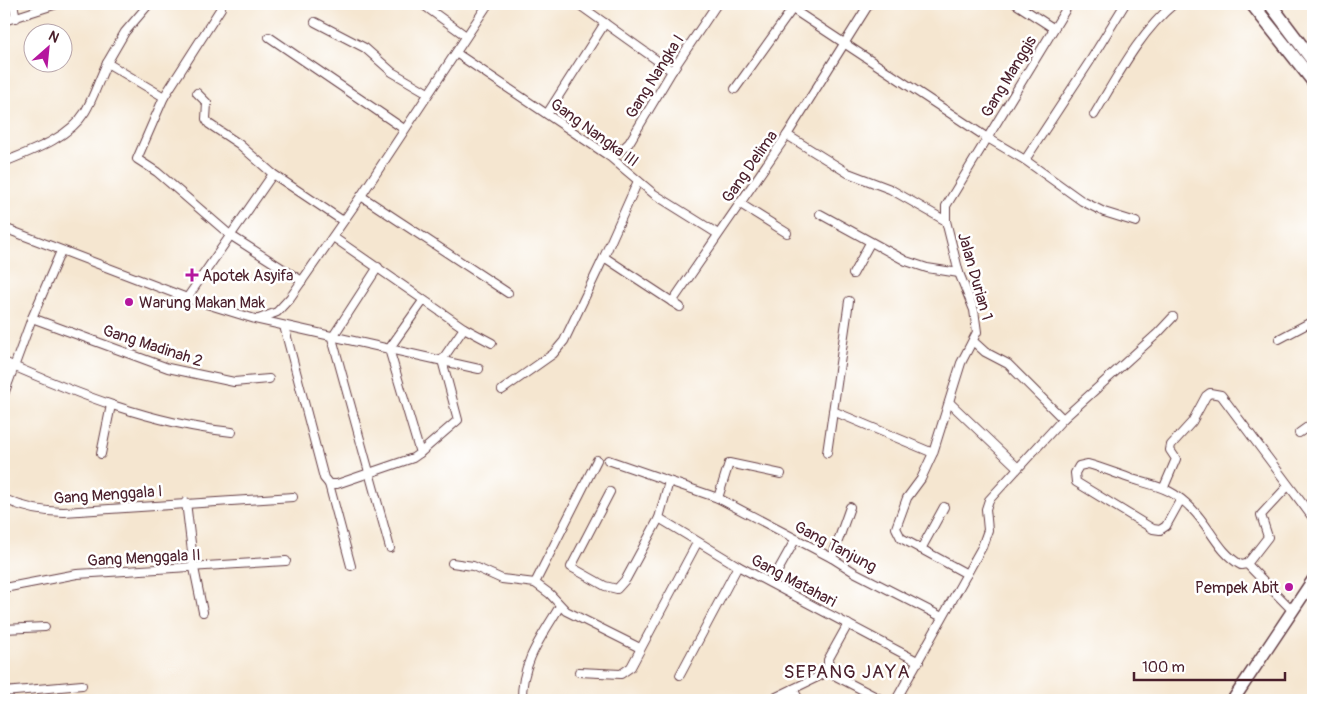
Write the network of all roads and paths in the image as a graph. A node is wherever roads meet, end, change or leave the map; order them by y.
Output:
1 (13, 4) edge
2 (57, 4) edge
3 (149, 4) edge
4 (422, 4) edge
5 (488, 4) edge
6 (578, 4) edge
7 (717, 4) edge
8 (869, 4) edge
9 (1016, 4) edge
10 (1069, 4) edge
11 (1125, 4) edge
12 (1174, 4) edge
13 (1252, 4) edge
14 (1270, 4) edge
15 (789, 6) edge
16 (221, 8) dead end
17 (16, 18) junction
18 (4, 21) edge
19 (315, 22) dead end
20 (605, 23) junction
21 (1053, 28) junction
22 (466, 36) junction
23 (269, 37) dead end
24 (845, 43) junction
25 (456, 52) junction
26 (1313, 61) edge
27 (107, 63) junction
28 (672, 71) junction
29 (1313, 81) edge
30 (735, 89) dead end
31 (197, 93) dead end
32 (428, 93) junction
33 (164, 97) junction
34 (547, 114) junction
35 (1094, 115) dead end
36 (404, 129) junction
37 (787, 135) junction
38 (986, 137) junction
39 (609, 156) junction
40 (1025, 160) junction
41 (4, 162) edge
42 (273, 174) junction
43 (638, 181) junction
44 (361, 196) junction
45 (739, 203) junction
46 (820, 214) dead end
47 (343, 221) junction
48 (946, 221) junction
49 (1136, 222) dead end
50 (4, 228) edge
51 (787, 233) dead end
52 (718, 234) junction
53 (230, 236) junction
54 (333, 237) junction
55 (870, 243) junction
56 (61, 251) junction
57 (604, 257) junction
58 (378, 268) junction
59 (959, 273) junction
60 (853, 274) dead end
61 (302, 281) junction
62 (508, 294) dead end
63 (187, 298) junction
64 (423, 301) junction
65 (848, 301) dead end
66 (672, 302) junction
67 (680, 307) dead end
68 (1173, 317) dead end
69 (32, 318) junction
70 (255, 319) junction
71 (1313, 321) edge
72 (284, 326) junction
73 (464, 328) junction
74 (332, 338) junction
75 (1279, 339) dead end
76 (973, 341) junction
77 (492, 343) dead end
78 (388, 349) junction
79 (442, 360) junction
80 (4, 362) edge
81 (14, 366) junction
82 (479, 370) dead end
83 (269, 379) dead end
84 (502, 390) dead end
85 (4, 394) edge
86 (950, 403) junction
87 (111, 405) junction
88 (833, 411) junction
89 (1063, 419) junction
90 (1313, 423) edge
91 (232, 432) dead end
92 (1299, 433) dead end
93 (420, 453) junction
94 (827, 453) dead end
95 (933, 453) junction
96 (101, 454) dead end
97 (597, 460) dead end
98 (608, 460) dead end
99 (1017, 467) junction
100 (370, 474) junction
101 (781, 474) dead end
102 (329, 484) junction
103 (668, 485) dead end
104 (1288, 486) junction
105 (1164, 487) junction
106 (610, 492) dead end
107 (294, 497) dead end
108 (718, 498) junction
109 (1180, 498) junction
110 (4, 499) edge
111 (186, 502) junction
112 (850, 507) dead end
113 (944, 507) dead end
114 (659, 518) junction
115 (1313, 518) edge
116 (795, 540) junction
117 (697, 543) junction
118 (390, 548) dead end
119 (921, 548) junction
120 (832, 558) junction
121 (286, 561) dead end
122 (452, 563) dead end
123 (1247, 564) junction
124 (351, 566) dead end
125 (738, 566) junction
126 (194, 568) junction
127 (967, 574) junction
128 (1313, 580) edge
129 (534, 583) junction
130 (770, 583) junction
131 (4, 588) edge
132 (560, 606) junction
133 (1292, 610) junction
134 (204, 612) dead end
135 (942, 617) junction
136 (848, 624) junction
137 (45, 627) dead end
138 (4, 628) edge
139 (640, 648) junction
140 (919, 662) junction
141 (579, 672) dead end
142 (828, 672) junction
143 (680, 675) dead end
144 (82, 685) dead end
145 (793, 689) junction
146 (4, 692) edge
147 (522, 700) edge
148 (770, 700) edge
149 (799, 700) edge
150 (882, 700) edge
151 (896, 700) edge
152 (1233, 700) edge

1 - 17 street
2 - 17 street
3 - 27 street
4 - 22 street
5 - 22 street
6 - 20 street
7 - 28 street, Gang Nangka I
8 - 24 street, Gang Delima
9 - 21 street
10 - 21 street, Gang Manggis
11 - 40 street
12 - 35 street
13 - 29 highway
14 - 26 highway
15 - 24 street
15 - 30 street
16 - 33 street
17 - 18 street
19 - 32 street
20 - 28 street
20 - 34 street
21 - 38 street, Gang Manggis
22 - 25 street
23 - 36 street
24 - 37 street, Gang Delima
24 - 38 street
25 - 32 street
25 - 34 street, Gang Nangka III
27 - 33 street
27 - 41 street
28 - 39 street, Gang Nangka I
31 - 42 street
32 - 36 street
33 - 53 street
34 - 39 street, Gang Nangka III
36 - 44 street
37 - 45 street, Gang Delima
37 - 48 street
38 - 40 street
38 - 48 street, Jalan Durian 1
39 - 43 street, Gang Nangka III
40 - 49 street
42 - 47 street
42 - 53 street
43 - 52 street, Gang Nangka III
43 - 57 street
44 - 47 street
44 - 62 street
45 - 51 street
45 - 52 street, Gang Delima
46 - 55 street
47 - 54 street
48 - 59 street, Jalan Durian 1
50 - 56 street
52 - 66 street, Gang Delima
53 - 61 street
53 - 63 street
54 - 58 street
54 - 61 street
55 - 59 street
55 - 60 street
56 - 63 street
56 - 69 street
57 - 66 street
57 - 84 street
58 - 64 street
58 - 74 street
59 - 76 street, Jalan Durian 1
61 - 70 street
63 - 70 street
64 - 73 street
64 - 78 street
65 - 88 street
66 - 67 street
68 - 89 street
69 - 81 street
69 - 83 street, Gang Madinah 2
70 - 72 street
71 - 75 street
72 - 74 street
72 - 102 street
73 - 77 street
73 - 79 street
74 - 78 street
74 - 100 street
76 - 86 street
76 - 89 street
78 - 79 street
78 - 93 street
79 - 82 street
79 - 93 street
80 - 81 street
81 - 85 street
81 - 87 street
86 - 95 street
86 - 99 street
87 - 91 street
87 - 96 street
88 - 94 street
88 - 95 street
89 - 99 street
90 - 92 street
93 - 100 street
95 - 119 street
97 - 129 street
98 - 108 street, Gang Tanjung
99 - 127 street
100 - 102 street
100 - 118 street
101 - 108 street
102 - 124 street
103 - 114 street
104 - 105 street
104 - 115 street
104 - 123 street
105 - 109 street
105 - 109 street
106 - 114 street
107 - 111 street, Gang Menggala I
108 - 116 street, Gang Tanjung
109 - 123 street
110 - 111 street, Gang Menggala I
111 - 126 street
112 - 120 street
113 - 119 street
114 - 117 street, Gang Matahari
116 - 120 street, Gang Tanjung
116 - 130 street
117 - 125 street, Gang Matahari
117 - 139 street
119 - 127 street
120 - 135 street, Gang Tanjung
121 - 126 street, Gang Menggala II
122 - 129 street
123 - 133 street
125 - 130 street, Gang Matahari
125 - 143 street
126 - 131 street, Gang Menggala II
126 - 134 street
127 - 135 street
128 - 133 main road
129 - 132 street
130 - 136 street, Gang Matahari
132 - 139 street
132 - 147 street
133 - 152 main road
135 - 140 street
136 - 140 street, Gang Matahari
136 - 142 street
137 - 138 street
139 - 141 street
140 - 151 street
142 - 145 street
142 - 150 street
144 - 146 street
145 - 148 street
145 - 149 street

